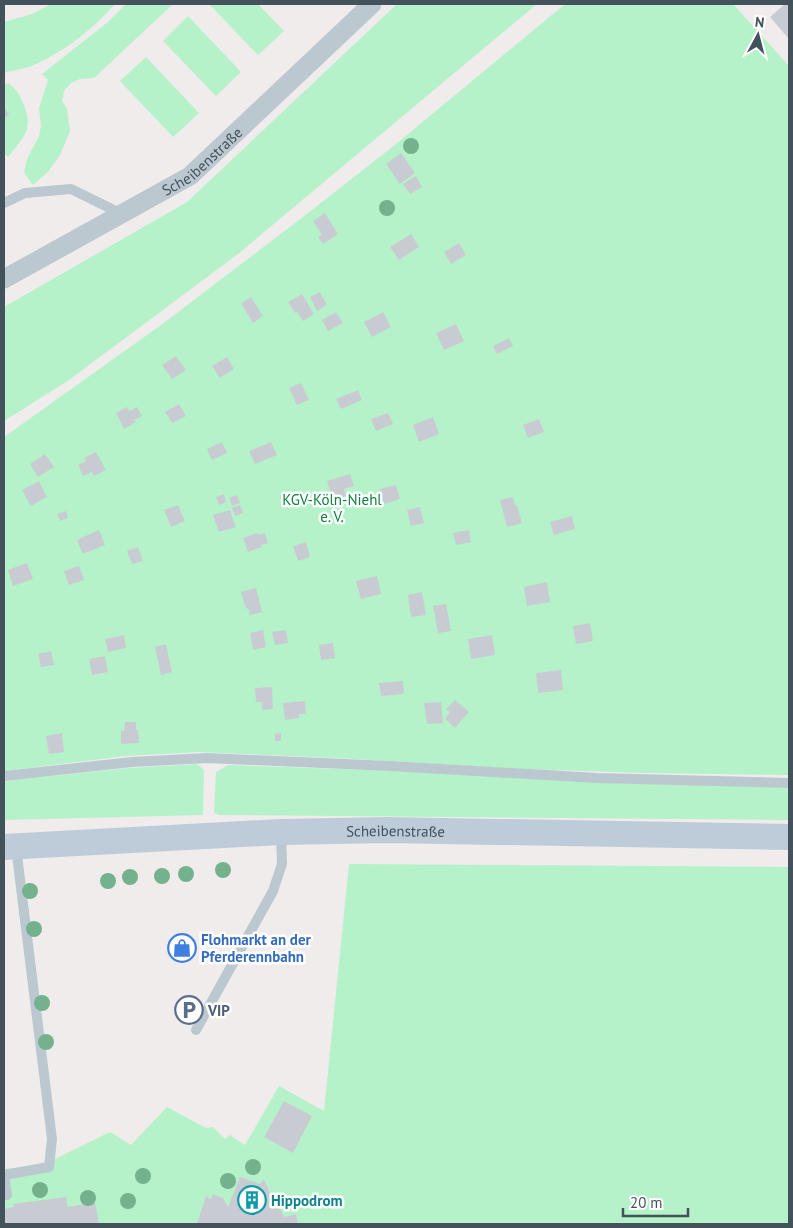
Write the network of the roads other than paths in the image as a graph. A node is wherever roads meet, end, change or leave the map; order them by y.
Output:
1 (372, 4) edge
2 (4, 203) edge
3 (122, 214) junction
4 (4, 279) edge
5 (4, 776) edge
6 (789, 783) edge
7 (281, 832) junction
8 (789, 837) edge
9 (10, 846) edge
10 (196, 1030) dead end
11 (4, 1175) edge
12 (7, 1195) dead end

1 - 3 street, Scheibenstraße
2 - 3 lane
3 - 4 street, Scheibenstraße
5 - 6 lane
7 - 8 street, Scheibenstraße
7 - 9 street, Scheibenstraße
7 - 10 lane
9 - 11 lane
11 - 12 lane

